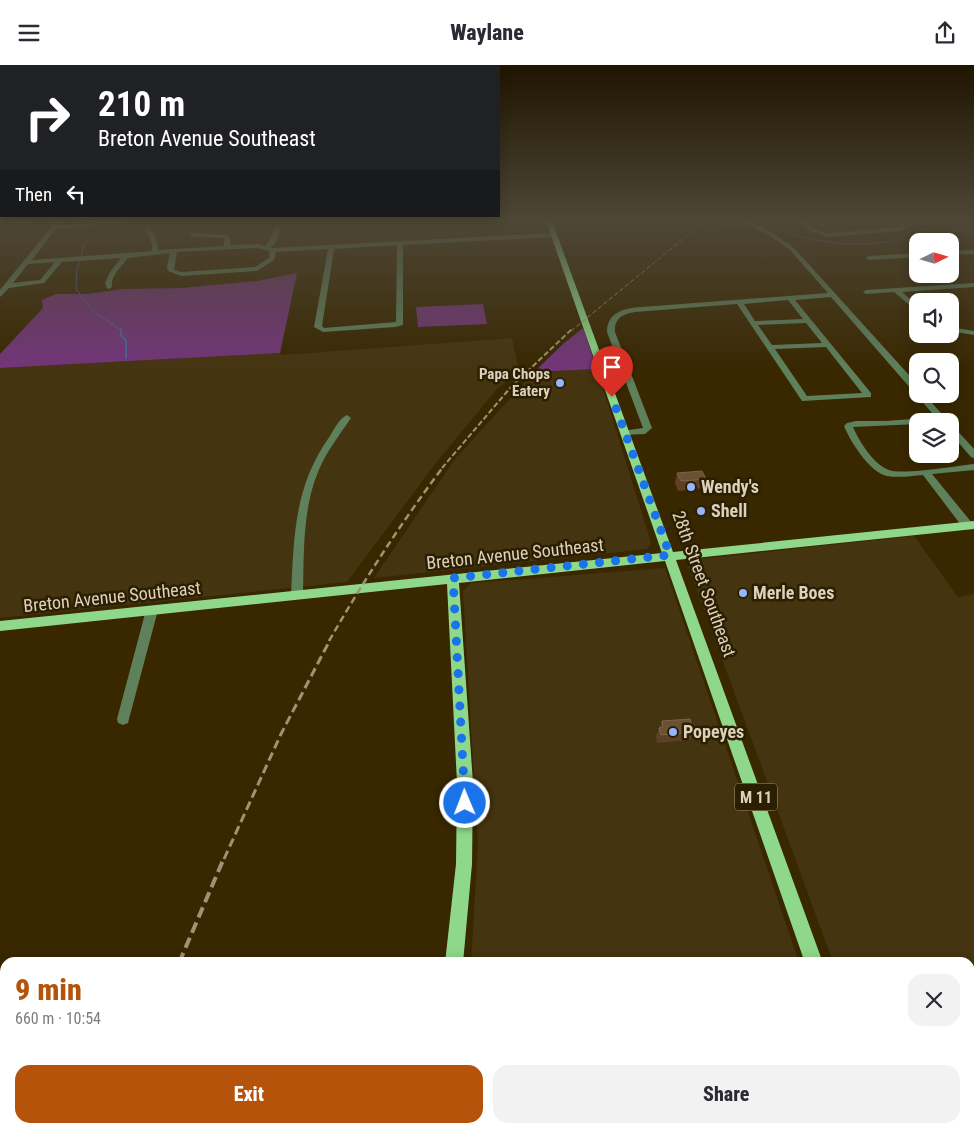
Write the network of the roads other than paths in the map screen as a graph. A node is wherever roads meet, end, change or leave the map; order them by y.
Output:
1 (19, 271) edge
2 (52, 271) edge
3 (114, 271) edge
4 (171, 271) edge
5 (229, 271) edge
6 (327, 271) edge
7 (400, 271) edge
8 (567, 271) edge
9 (810, 271) edge
10 (974, 285) edge
11 (7, 286) junction
12 (109, 287) dead end
13 (896, 290) junction
14 (866, 292) dead end
15 (0, 295) edge
16 (832, 295) junction
17 (790, 298) junction
18 (739, 302) junction
19 (909, 302) edge
20 (808, 321) junction
21 (754, 323) junction
22 (959, 330) edge
23 (974, 333) edge
24 (827, 345) junction
25 (771, 347) junction
26 (909, 381) edge
27 (928, 403) edge
28 (937, 413) edge
29 (346, 418) dead end
30 (909, 421) edge
31 (625, 433) junction
32 (959, 438) edge
33 (974, 455) edge
34 (974, 467) edge
35 (926, 473) junction
36 (971, 526) edge
37 (670, 555) junction
38 (453, 578) junction
39 (297, 595) junction
40 (152, 610) junction
41 (0, 626) edge
42 (123, 719) dead end
43 (455, 957) edge
44 (812, 957) edge

1 - 11 street
2 - 11 street
3 - 12 street
4 - 5 street
6 - 7 street
8 - 31 main road, 28th Street Southeast / M 11
9 - 16 street
10 - 13 street
11 - 15 street
13 - 14 street
13 - 19 street
16 - 17 street
16 - 26 street
17 - 18 street
17 - 20 street
18 - 21 street
18 - 31 street
20 - 21 street
20 - 24 street
21 - 25 street
22 - 23 street
24 - 25 street
24 - 25 street
27 - 28 street
29 - 39 street
30 - 35 street
31 - 37 main road, 28th Street Southeast / M 11
32 - 33 street
34 - 35 street
35 - 36 street
36 - 37 main road, Breton Avenue Southeast
37 - 38 main road, Breton Avenue Southeast
37 - 44 main road, 28th Street Southeast / M 11
38 - 39 main road, Breton Avenue Southeast
38 - 43 main road
39 - 40 main road, Breton Avenue Southeast
40 - 41 main road, Breton Avenue Southeast
40 - 42 street

